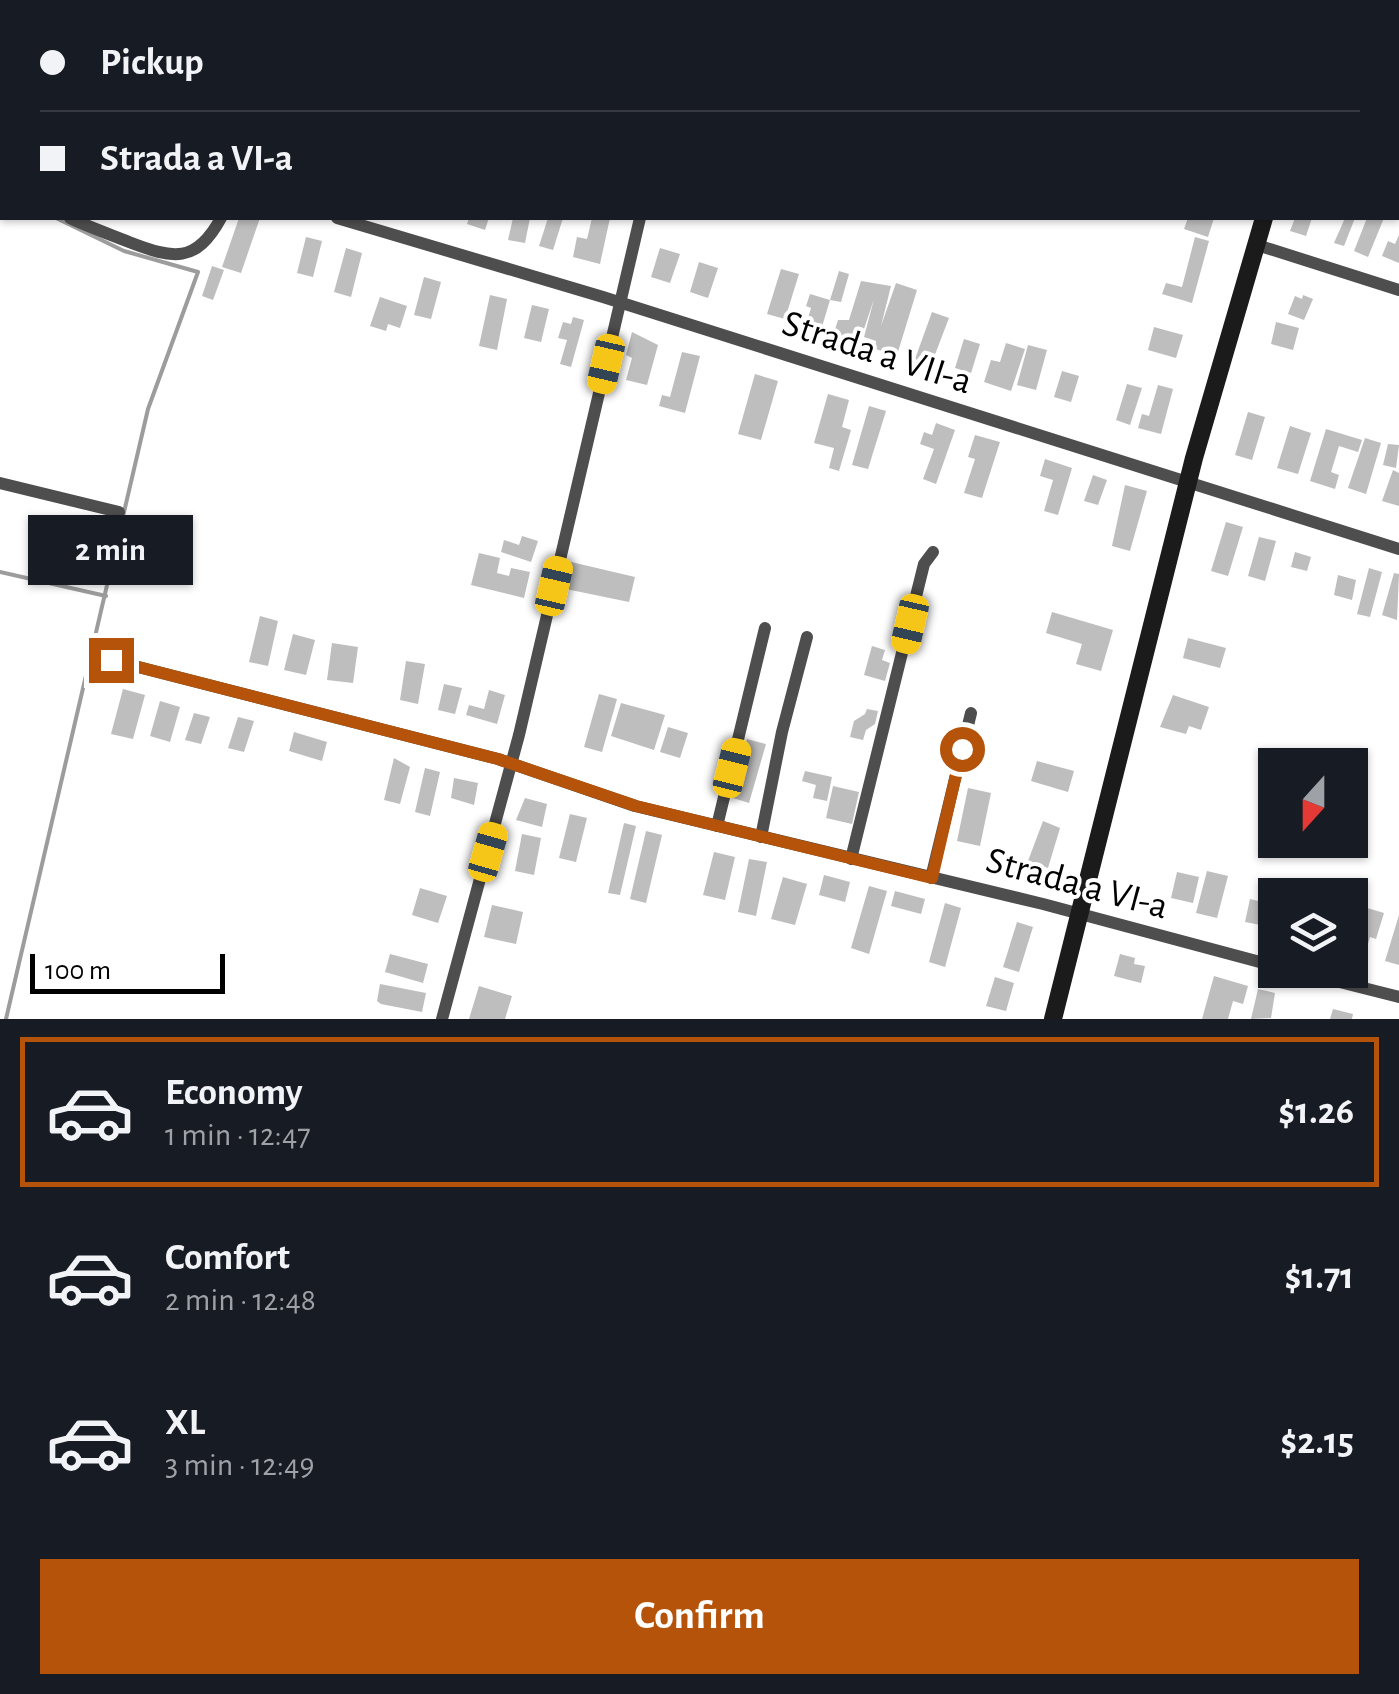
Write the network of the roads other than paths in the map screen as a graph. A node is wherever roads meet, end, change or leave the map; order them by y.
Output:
1 (75, 220) edge
2 (219, 220) edge
3 (352, 220) edge
4 (640, 220) edge
5 (1263, 220) edge
6 (384, 224) edge
7 (1254, 244) junction
8 (1399, 290) edge
9 (621, 303) junction
10 (0, 483) edge
11 (1187, 484) junction
12 (119, 512) dead end
13 (1399, 549) edge
14 (933, 552) dead end
15 (765, 628) dead end
16 (807, 637) dead end
17 (111, 660) dead end
18 (971, 713) dead end
19 (511, 763) junction
20 (718, 826) junction
21 (761, 837) junction
22 (852, 859) junction
23 (932, 878) junction
24 (1079, 914) junction
25 (1258, 961) edge
26 (1363, 988) edge
27 (1399, 997) edge
28 (442, 1019) edge
29 (1054, 1019) edge

1 - 2 street
3 - 6 street, Strada a VII-a
4 - 9 street
5 - 7 street
6 - 9 street, Strada a VII-a
7 - 8 street
7 - 11 street
9 - 11 street, Strada a VII-a
9 - 19 street
10 - 12 street
11 - 13 street, Strada a VII-a
11 - 24 street
14 - 22 street
15 - 20 street
16 - 21 street
17 - 19 street, Strada a VI-a
18 - 23 street
19 - 20 street, Strada a VI-a
19 - 28 street
20 - 21 street, Strada a VI-a
21 - 22 street, Strada a VI-a
22 - 23 street, Strada a VI-a
23 - 24 street, Strada a VI-a
24 - 25 street, Strada a VI-a
24 - 29 street
26 - 27 street

